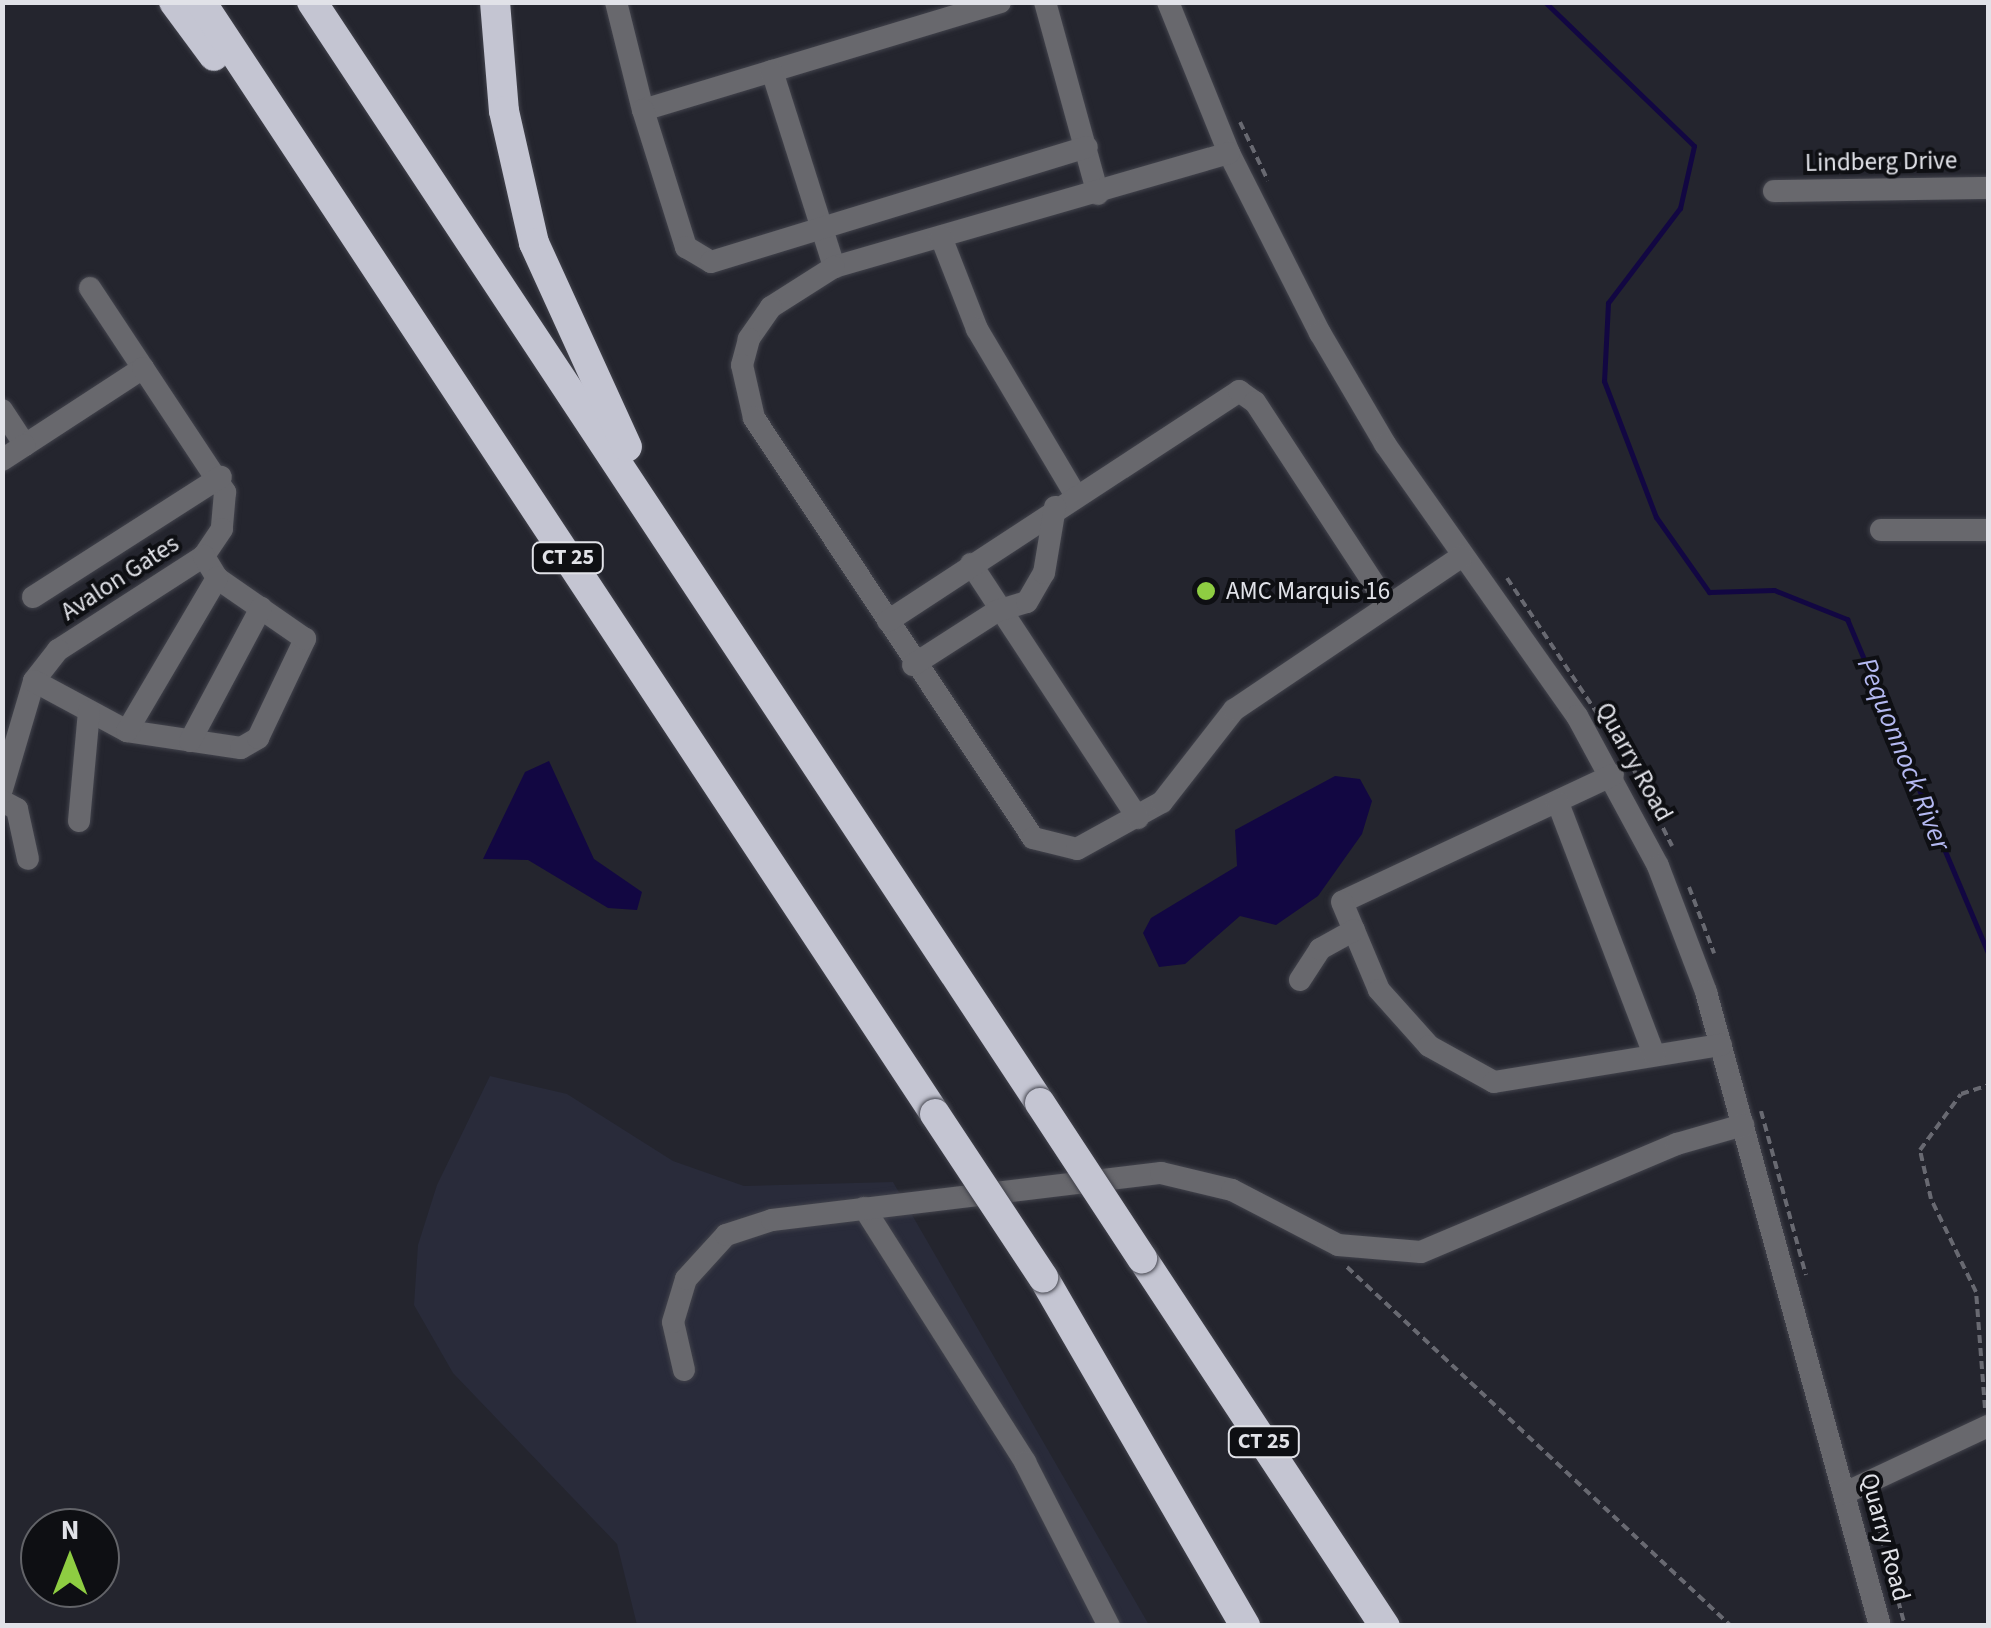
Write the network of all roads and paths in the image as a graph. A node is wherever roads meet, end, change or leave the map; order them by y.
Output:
1 (174, 2) edge
2 (201, 2) edge
3 (312, 2) edge
4 (495, 2) edge
5 (616, 2) edge
6 (1000, 2) edge
7 (1046, 2) edge
8 (1168, 2) edge
9 (772, 71) junction
10 (643, 110) junction
11 (1086, 148) junction
12 (1230, 153) junction
13 (1988, 188) edge
14 (1774, 191) dead end
15 (1098, 194) junction
16 (821, 226) junction
17 (941, 237) junction
18 (834, 267) junction
19 (385, 281) junction
20 (90, 288) dead end
21 (143, 368) junction
22 (2, 410) edge
23 (26, 445) junction
24 (2, 460) edge
25 (221, 477) junction
26 (1075, 494) junction
27 (1055, 507) junction
28 (1882, 530) dead end
29 (1988, 530) edge
30 (204, 556) junction
31 (1462, 558) junction
32 (971, 564) junction
33 (217, 578) junction
34 (33, 598) dead end
35 (1388, 605) junction
36 (261, 608) junction
37 (997, 611) junction
38 (888, 621) junction
39 (724, 626) junction
40 (914, 665) junction
41 (34, 681) junction
42 (90, 711) junction
43 (127, 732) junction
44 (190, 740) junction
45 (1613, 775) junction
46 (2, 789) edge
47 (2, 801) edge
48 (1558, 803) junction
49 (1138, 818) junction
50 (79, 820) dead end
51 (28, 859) dead end
52 (1354, 930) junction
53 (1300, 980) dead end
54 (1722, 1045) junction
55 (1654, 1054) junction
56 (1988, 1085) edge
57 (1744, 1125) junction
58 (864, 1208) junction
59 (1342, 1263) dead end
60 (684, 1370) dead end
61 (1986, 1427) edge
62 (1844, 1493) junction
63 (1109, 1626) edge
64 (1243, 1626) edge
65 (1385, 1626) edge
66 (1731, 1626) edge
67 (1880, 1626) edge

1 - 19 highway
2 - 19 highway, CT 25
3 - 39 highway, CT 25
4 - 39 highway
5 - 10 street
6 - 9 street
7 - 11 street
8 - 12 street, Quarry Road
9 - 10 street
9 - 16 street
10 - 16 street
11 - 15 street
11 - 16 street
12 - 15 street
12 - 31 street, Quarry Road
13 - 14 street, Lindberg Drive
15 - 17 street
16 - 18 street
17 - 18 street
17 - 26 street
18 - 38 street
19 - 64 highway, CT 25, bridge
20 - 21 street
21 - 23 street
21 - 25 street
22 - 23 street
23 - 24 street
25 - 30 street, Avalon Gates
25 - 34 street
26 - 27 street
26 - 35 street
27 - 32 street
27 - 37 street
28 - 29 street
30 - 33 street
30 - 41 street, Avalon Gates
31 - 35 street
31 - 45 street, Quarry Road
32 - 37 street
32 - 38 street
33 - 36 street
33 - 43 street
35 - 49 street
36 - 44 street
36 - 44 street
37 - 40 street
37 - 49 street
38 - 40 street
39 - 65 highway, CT 25, bridge
40 - 49 street
41 - 42 street
41 - 46 street, Avalon Gates
42 - 43 street
42 - 50 street
43 - 44 street
45 - 48 street
45 - 54 street, Quarry Road
47 - 51 street
48 - 52 street
48 - 55 street
52 - 53 street
52 - 55 street
54 - 55 street
54 - 57 street, Quarry Road
56 - 61 path
57 - 58 street
57 - 62 street, Quarry Road
58 - 60 street
58 - 63 street
59 - 66 path
61 - 62 street
62 - 67 street, Quarry Road

